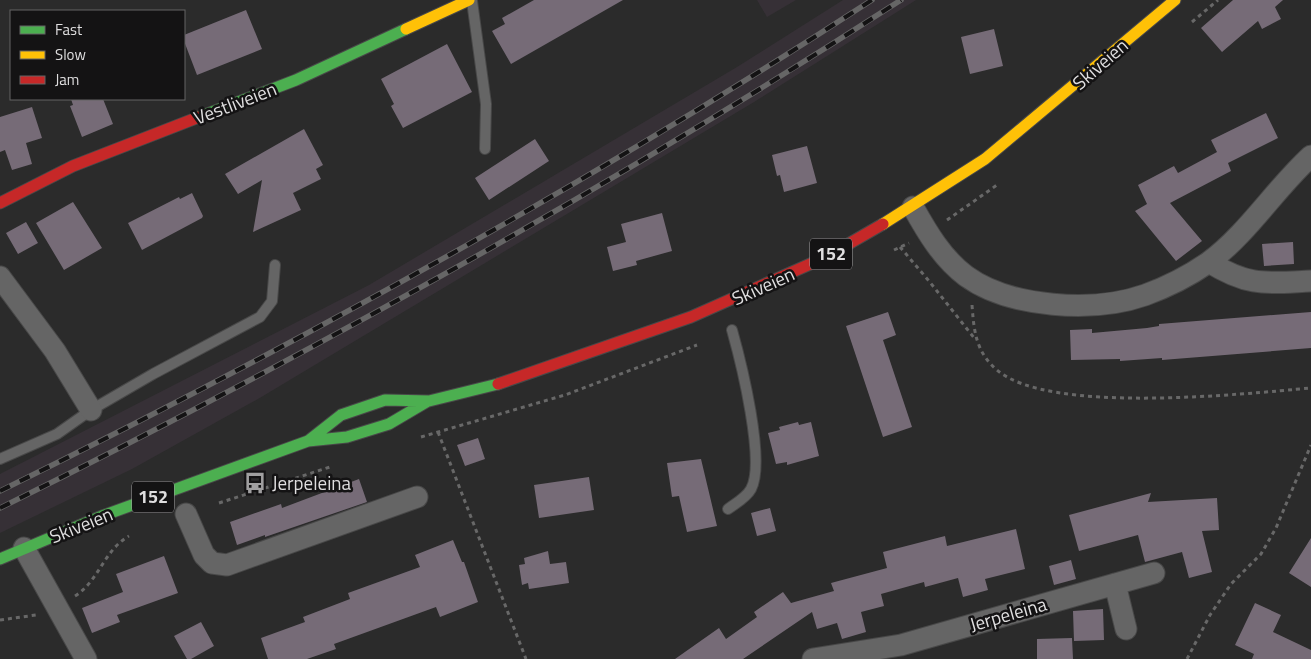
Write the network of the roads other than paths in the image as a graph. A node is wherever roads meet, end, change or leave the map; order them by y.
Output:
1 (471, 0) edge
2 (1175, 0) edge
3 (485, 149) dead end
4 (1311, 156) edge
5 (0, 203) edge
6 (913, 207) junction
7 (1209, 262) junction
8 (275, 265) dead end
9 (0, 277) edge
10 (1311, 281) edge
11 (732, 330) road end
12 (429, 401) junction
13 (91, 410) junction
14 (308, 441) junction
15 (0, 459) edge
16 (417, 497) dead end
17 (728, 509) dead end
18 (186, 514) road end
19 (24, 548) junction
20 (0, 559) edge
21 (1154, 574) dead end
22 (1115, 584) junction
23 (1126, 629) dead end
24 (900, 652) edge
25 (86, 659) edge
26 (813, 659) edge

1 - 3 lane
1 - 5 main road, Vestliveien
2 - 6 main road, Skiveien / 152
4 - 7 street
6 - 7 street
6 - 12 main road, Skiveien / 152
7 - 10 street
8 - 13 lane
9 - 13 street
11 - 17 lane
12 - 14 main road, Skiveien / 152
12 - 14 main road, Skiveien / 152
13 - 15 lane
14 - 19 main road, Skiveien / 152
16 - 18 street
19 - 20 main road, Skiveien / 152
19 - 25 street, Skiveien
21 - 22 street, Jerpeleina
22 - 23 street
22 - 24 street, Jerpeleina
24 - 26 street, Jerpeleina

